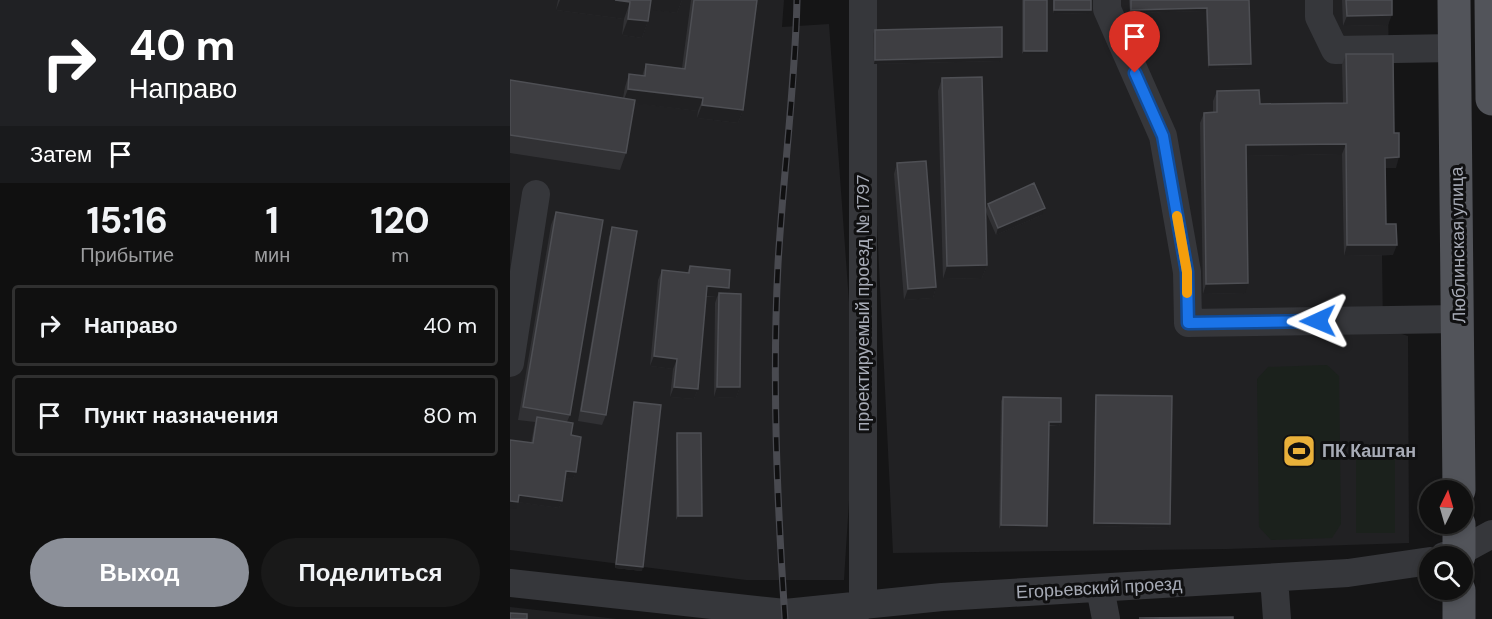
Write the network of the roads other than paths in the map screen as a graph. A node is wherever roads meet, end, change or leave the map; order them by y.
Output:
1 (863, 0) edge
2 (1107, 0) edge
3 (1319, 0) edge
4 (1454, 0) edge
5 (1491, 0) edge
6 (1455, 48) junction
7 (1492, 99) edge
8 (536, 194) dead end
9 (1459, 319) junction
10 (510, 363) edge
11 (1459, 480) edge
12 (1492, 534) edge
13 (1460, 546) edge
14 (1419, 557) edge
15 (1274, 578) junction
16 (510, 583) edge
17 (1100, 588) junction
18 (1459, 600) edge
19 (863, 606) junction
20 (768, 616) edge
21 (1106, 619) edge
22 (1277, 619) edge
23 (1459, 619) edge

1 - 19 street, проектируемый проезд № 1797
2 - 9 street
3 - 6 street
4 - 6 main road, Люблинская улица
5 - 7 main road
6 - 9 main road, Люблинская улица
8 - 10 street
9 - 11 main road, Люблинская улица
12 - 13 street
14 - 15 street, Егорьевский проезд
15 - 17 street, Егорьевский проезд
15 - 22 street
16 - 20 street, Егорьевский проезд
17 - 19 street, Егорьевский проезд
17 - 21 street
18 - 23 main road
19 - 20 street, Егорьевский проезд

